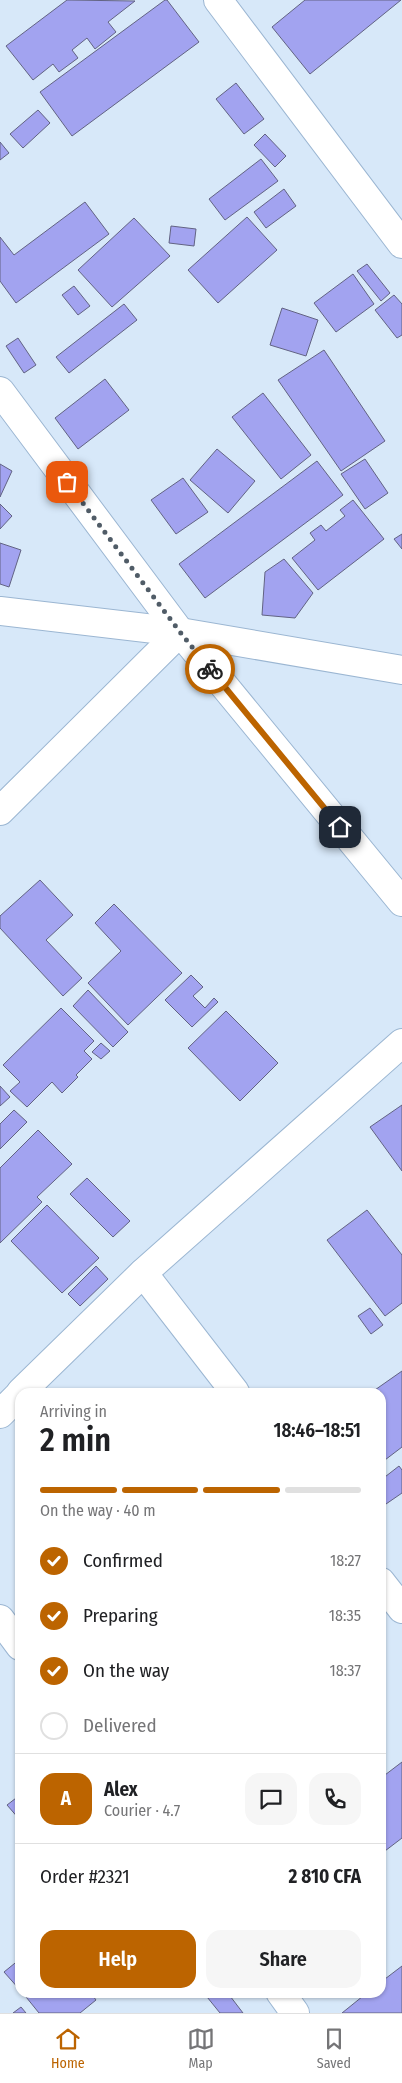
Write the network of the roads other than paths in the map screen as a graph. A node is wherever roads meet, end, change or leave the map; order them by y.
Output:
1 (218, 0) edge
2 (402, 244) edge
3 (0, 392) edge
4 (0, 610) edge
5 (180, 632) junction
6 (402, 670) edge
7 (0, 812) edge
8 (402, 902) edge
9 (402, 1043) edge
10 (143, 1273) junction
11 (26, 1388) edge
12 (232, 1388) edge
13 (15, 1399) edge
14 (0, 1414) edge
15 (386, 1588) edge
16 (402, 1609) edge
17 (0, 1619) edge
18 (15, 1639) edge
19 (285, 1998) edge
20 (296, 2013) edge

1 - 2 street
3 - 5 street
4 - 5 street
5 - 6 street
5 - 7 street
5 - 8 street
9 - 10 street
10 - 11 street
10 - 12 street
13 - 14 street
15 - 16 street
17 - 18 street
19 - 20 street

